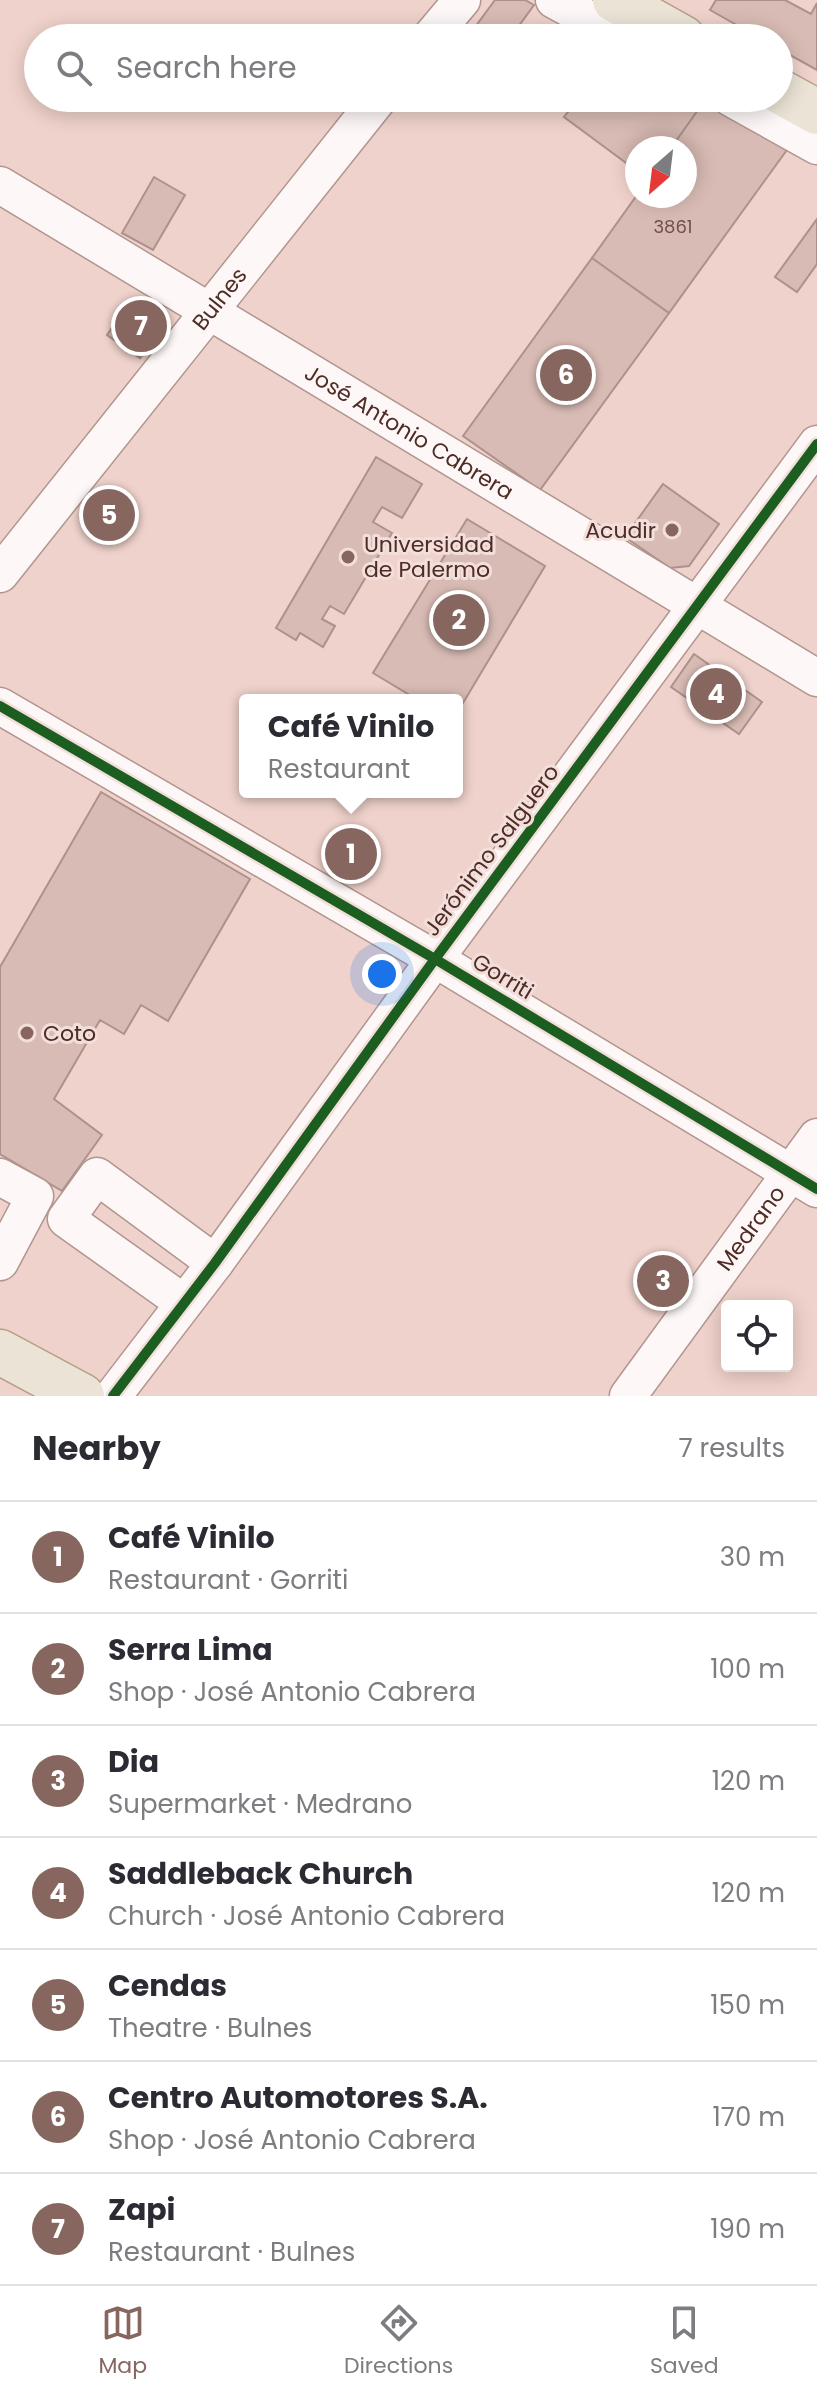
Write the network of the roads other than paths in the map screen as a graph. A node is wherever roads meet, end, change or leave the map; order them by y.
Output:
1 (462, 0) edge
2 (554, 0) edge
3 (615, 0) edge
4 (442, 24) edge
5 (598, 24) edge
6 (658, 24) edge
7 (793, 99) edge
8 (368, 112) edge
9 (756, 112) edge
10 (817, 112) edge
11 (817, 146) edge
12 (0, 185) edge
13 (209, 311) junction
14 (817, 444) edge
15 (0, 574) edge
16 (697, 606) junction
17 (817, 678) edge
18 (0, 706) edge
19 (435, 959) junction
20 (817, 1137) edge
21 (0, 1177) edge
22 (804, 1181) edge
23 (35, 1196) junction
24 (66, 1219) junction
25 (0, 1261) edge
26 (215, 1263) junction
27 (184, 1303) junction
28 (0, 1352) edge
29 (82, 1396) edge
30 (113, 1396) edge
31 (628, 1396) edge

1 - 4 street
2 - 5 street
3 - 6 main road
7 - 10 main road
8 - 13 street, Bulnes
9 - 11 street
12 - 13 street, José Antonio Cabrera
13 - 15 street, Bulnes
13 - 16 street, José Antonio Cabrera
14 - 16 street, Jerónimo Salguero
16 - 17 street, José Antonio Cabrera
16 - 19 street, Jerónimo Salguero
18 - 19 street, Gorriti
19 - 22 street, Gorriti
19 - 26 street, Jerónimo Salguero
20 - 22 street, Medrano
21 - 23 street
22 - 31 street, Medrano
23 - 24 street
23 - 25 street
24 - 26 street
24 - 27 street
26 - 27 street, Jerónimo Salguero
27 - 30 street, Jerónimo Salguero
28 - 29 main road

